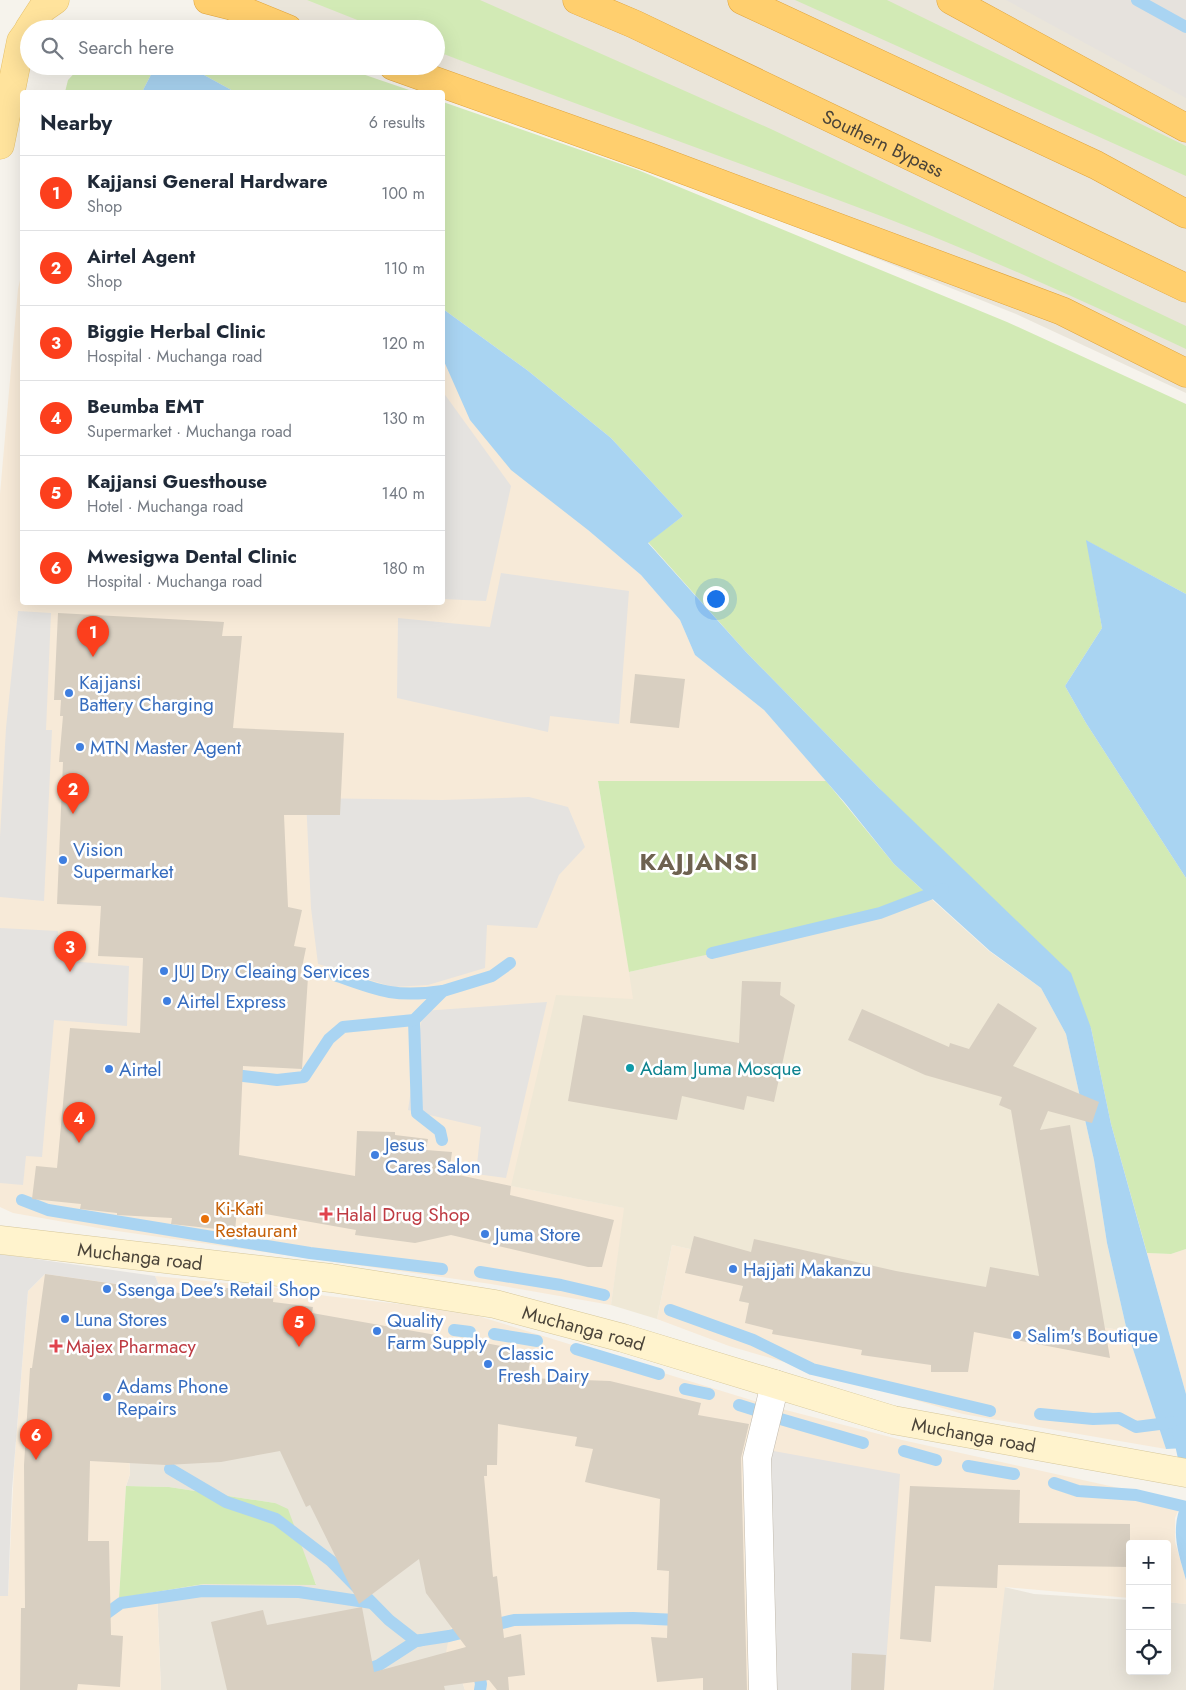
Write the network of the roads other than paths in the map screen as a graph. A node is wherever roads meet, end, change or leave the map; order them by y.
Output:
1 (55, 0) edge
2 (208, 0) edge
3 (577, 0) edge
4 (742, 0) edge
5 (951, 0) edge
6 (35, 20) edge
7 (266, 20) edge
8 (20, 46) edge
9 (418, 75) edge
10 (1186, 128) edge
11 (0, 145) edge
12 (1186, 214) edge
13 (1186, 288) edge
14 (1186, 373) edge
15 (0, 1240) edge
16 (775, 1384) junction
17 (1186, 1473) edge
18 (763, 1690) edge

1 - 6 main road
2 - 7 highway
3 - 13 highway, Southern Bypass
4 - 12 highway
5 - 10 highway
8 - 11 main road
9 - 14 highway
15 - 16 street, Muchanga road
16 - 17 street, Muchanga road
16 - 18 street

